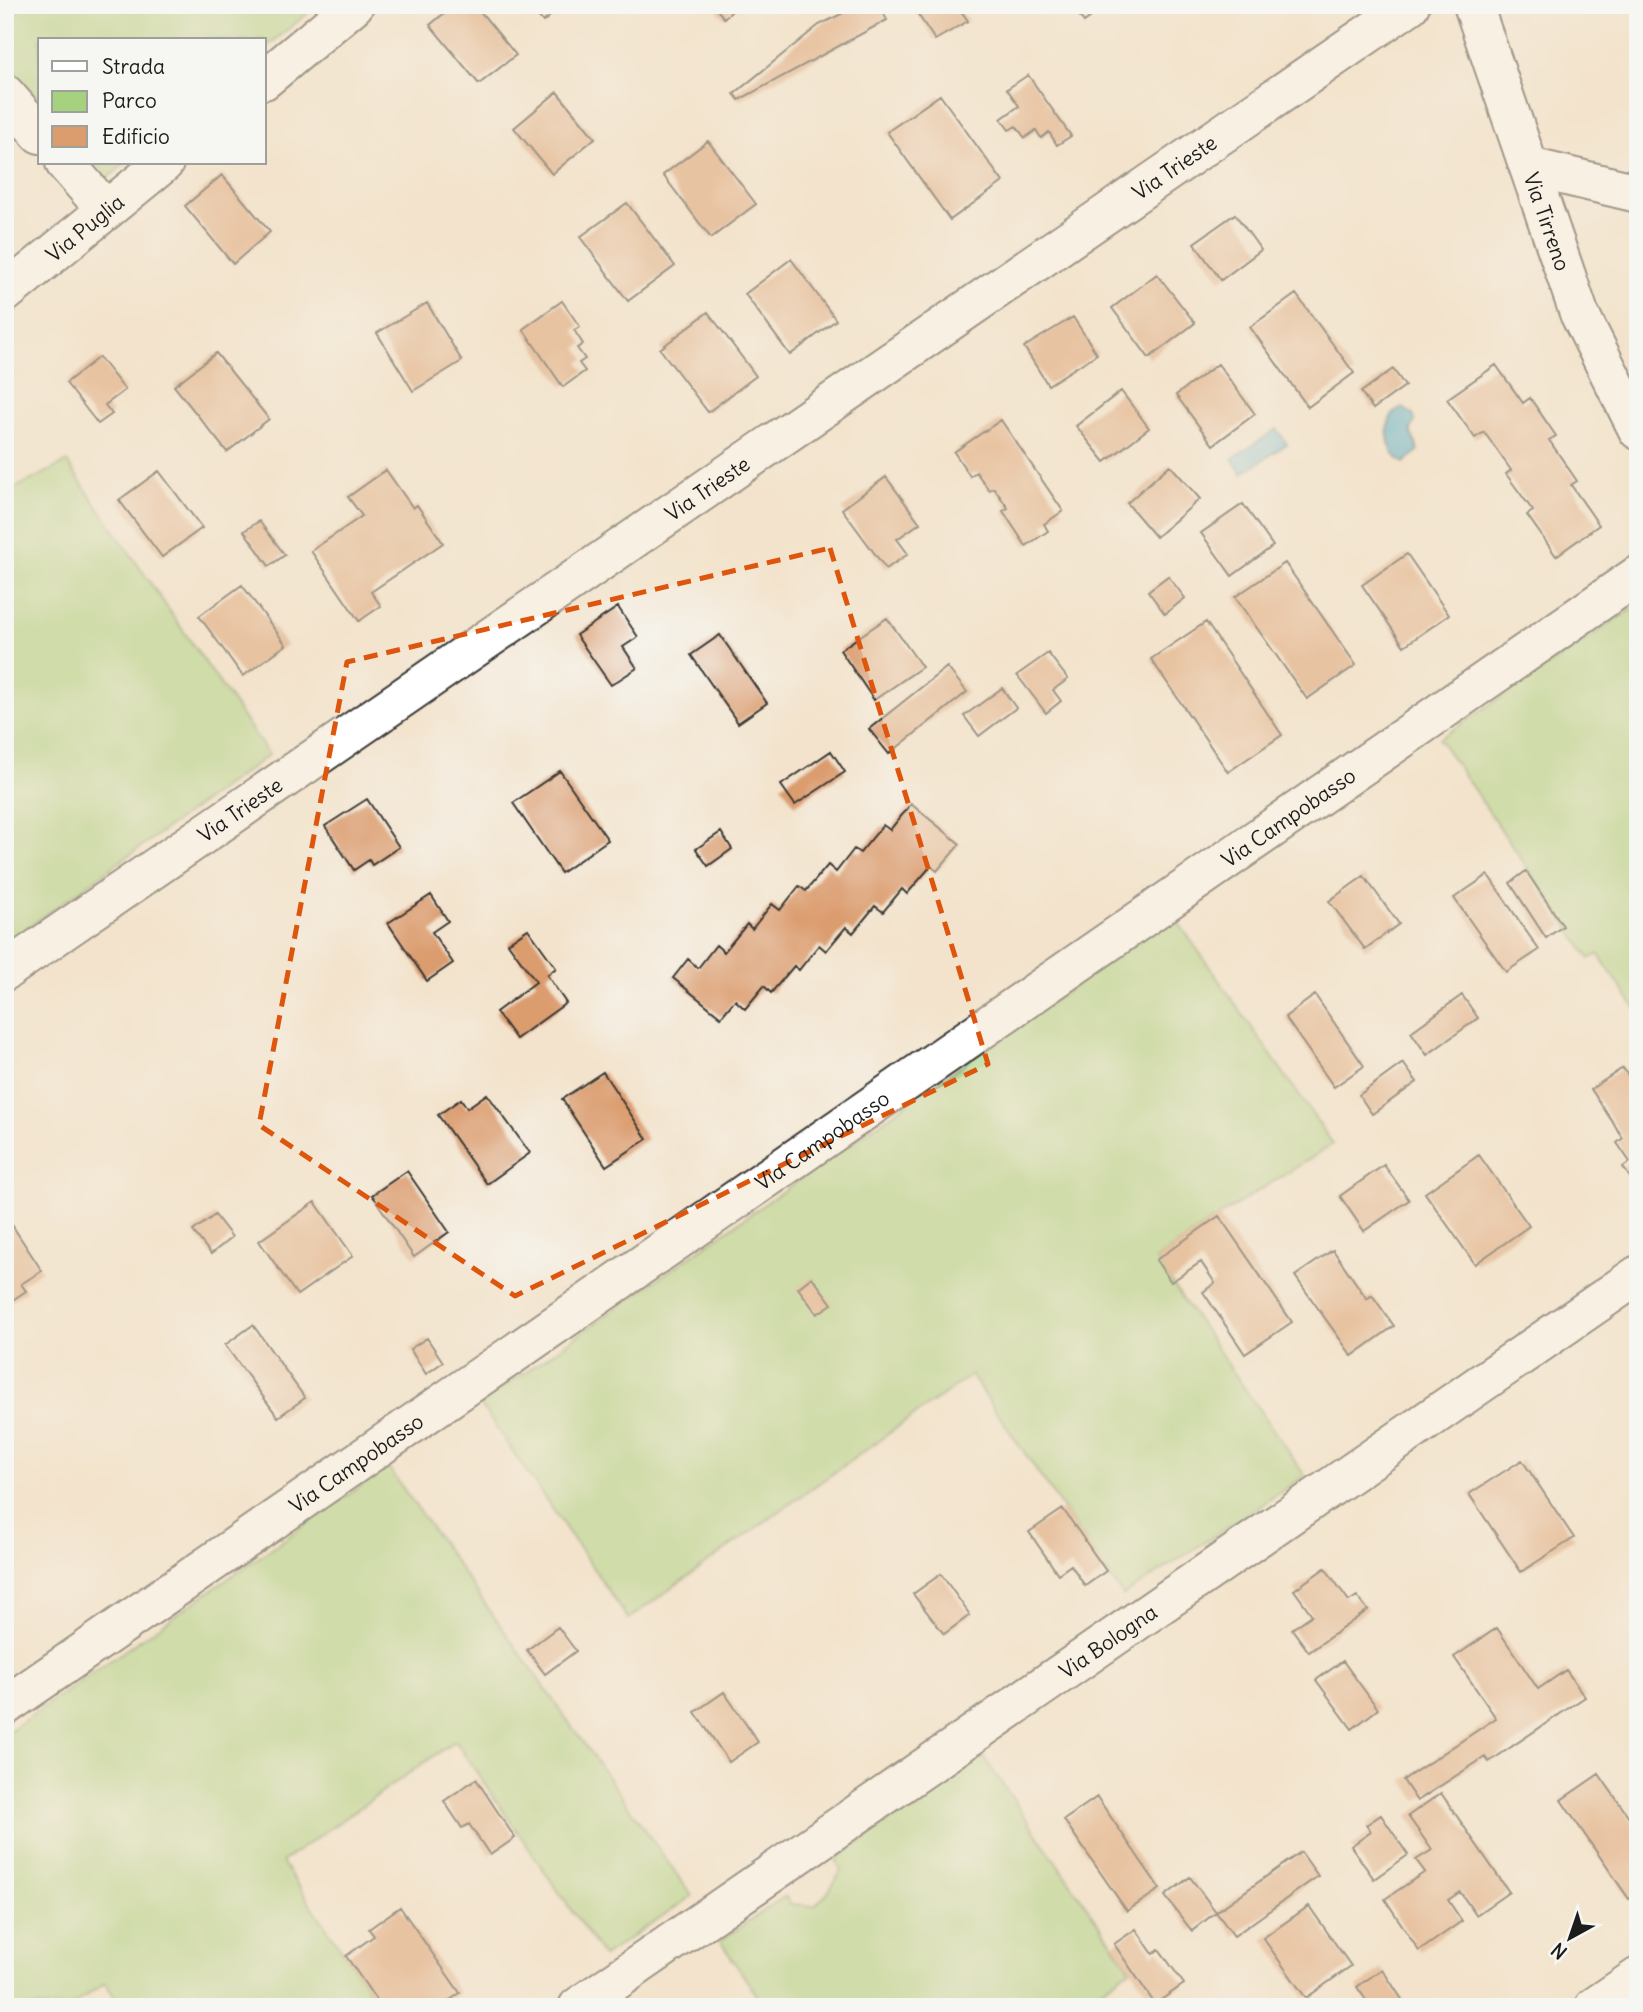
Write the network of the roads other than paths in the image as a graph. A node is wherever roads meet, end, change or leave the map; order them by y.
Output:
1 (354, 5) edge
2 (1410, 5) edge
3 (1473, 5) edge
4 (266, 78) edge
5 (5, 94) edge
6 (38, 132) edge
7 (66, 164) edge
8 (163, 164) edge
9 (1529, 167) junction
10 (1638, 193) edge
11 (106, 210) junction
12 (5, 293) edge
13 (1638, 430) edge
14 (1638, 575) edge
15 (5, 971) edge
16 (1638, 1275) edge
17 (5, 1706) edge
18 (1638, 1977) edge
19 (578, 2007) edge
20 (1594, 2007) edge

1 - 4 street
2 - 15 street, Via Trieste
3 - 9 street, Via Tirreno
5 - 6 street
7 - 11 street
8 - 11 street, Via Puglia
9 - 10 street
9 - 13 street, Via Tirreno
11 - 12 street, Via Puglia
14 - 17 street, Via Campobasso
16 - 19 street, Via Bologna
18 - 20 street

